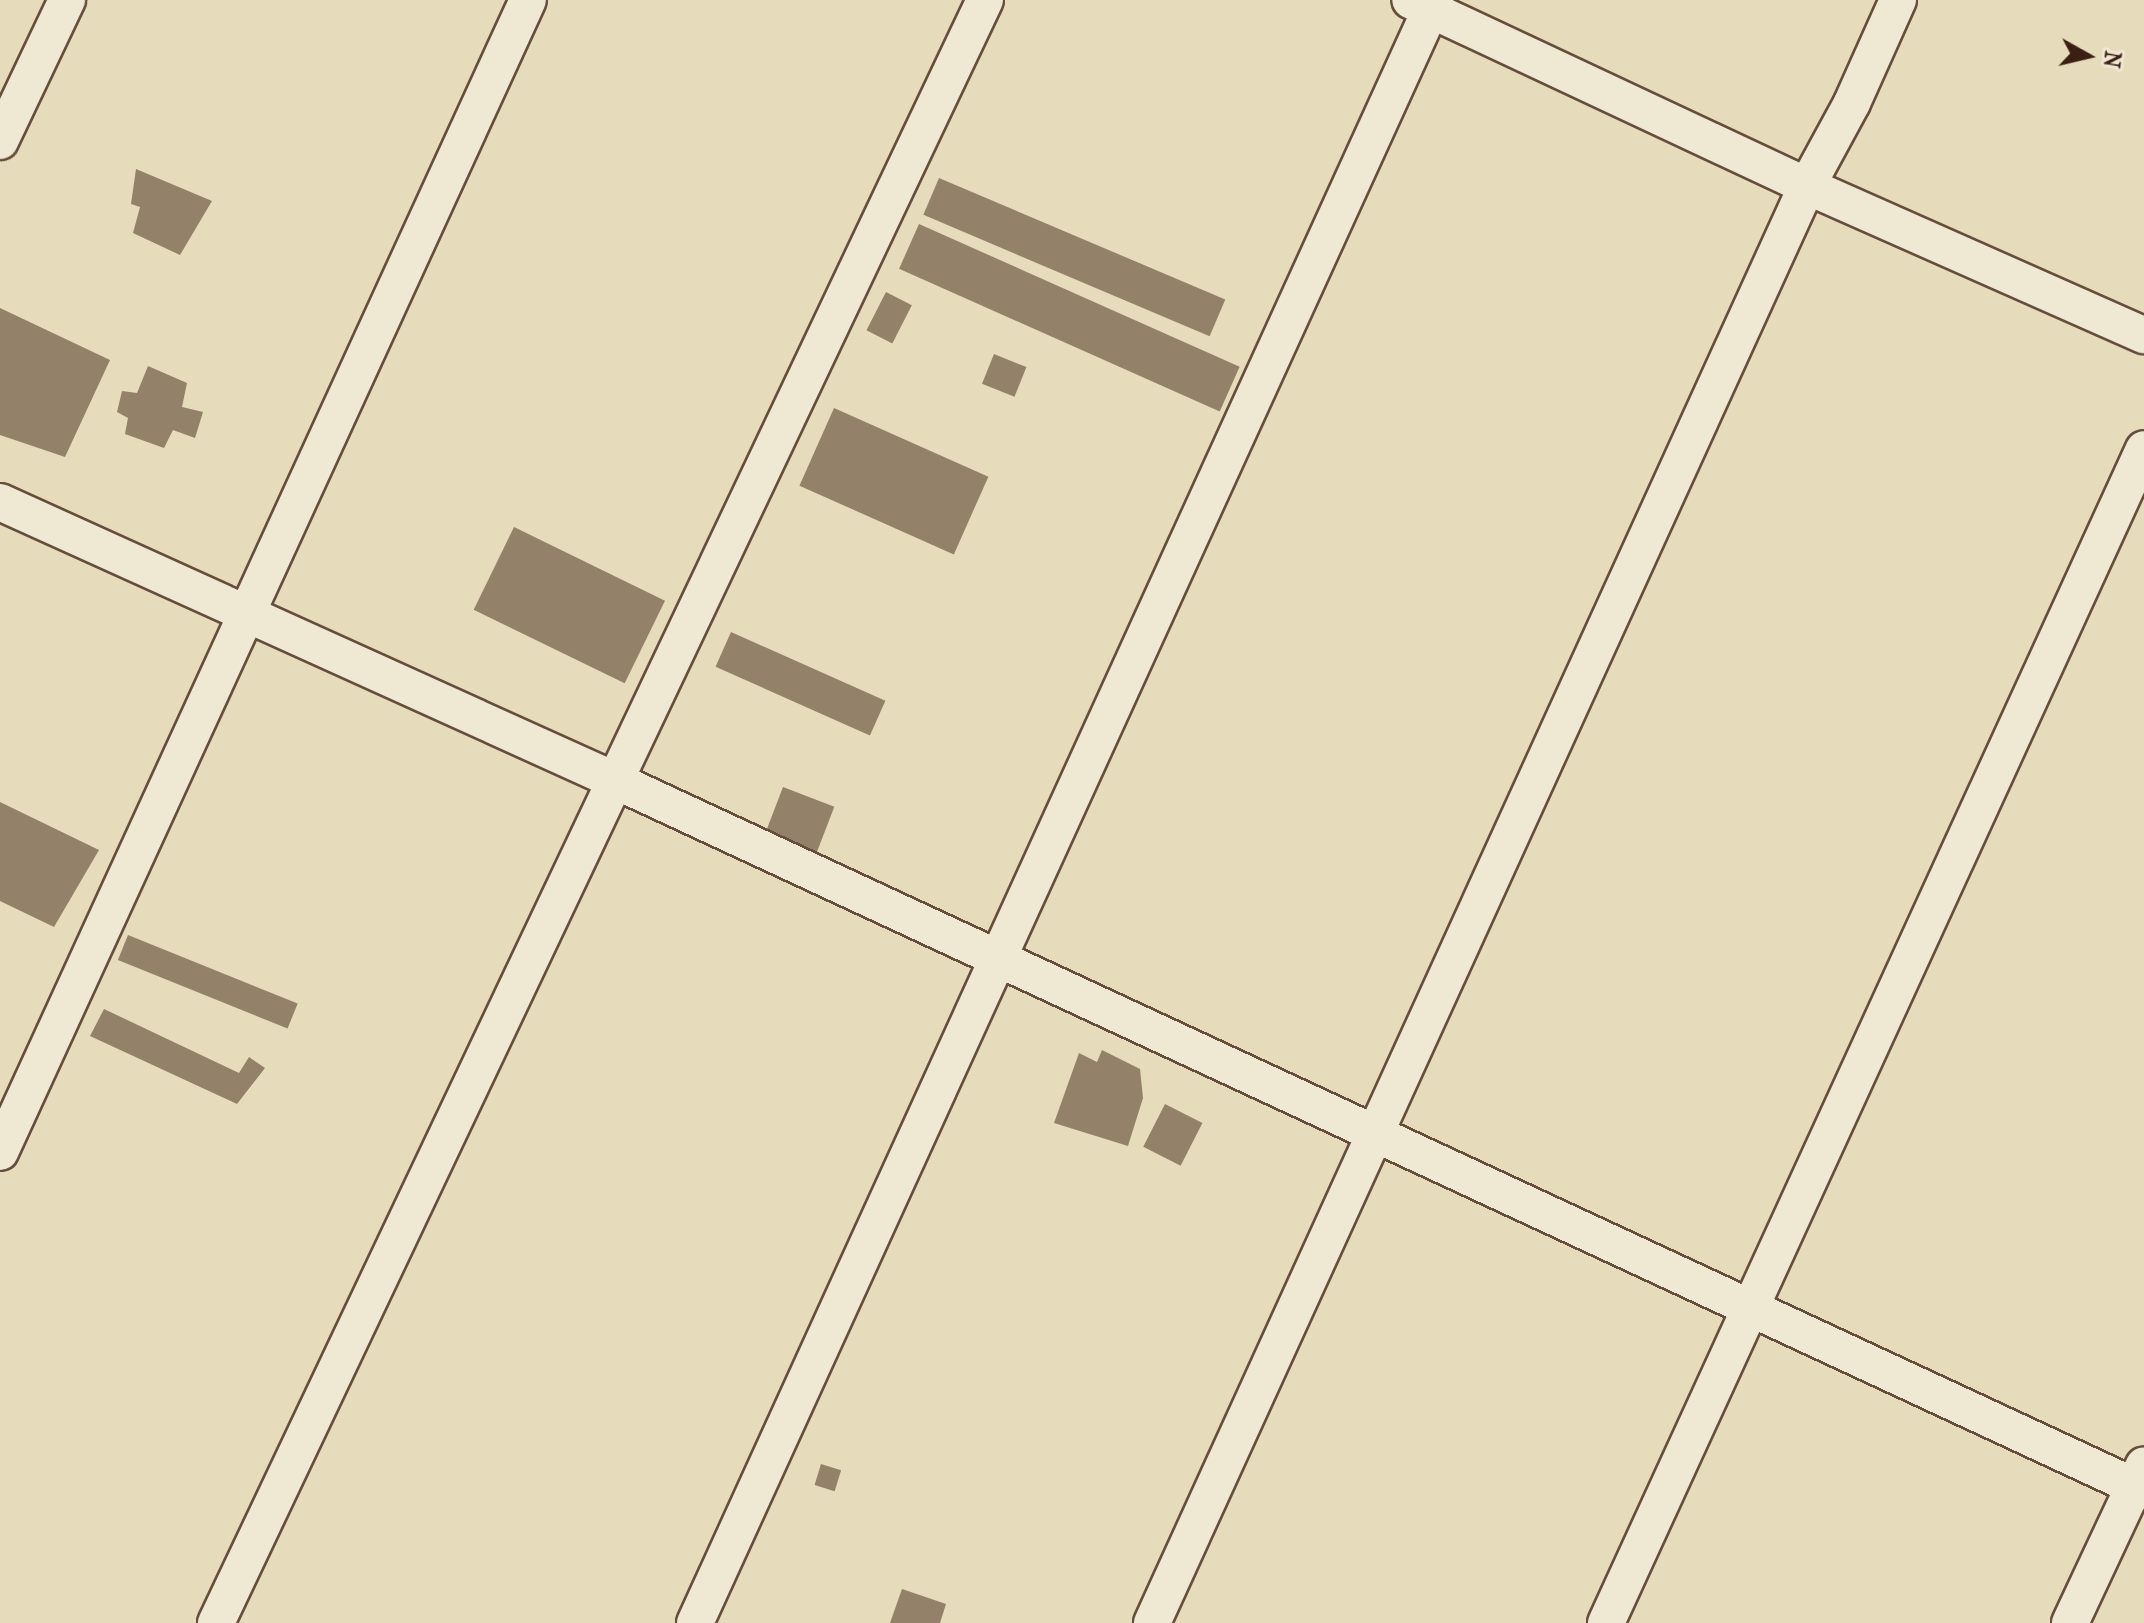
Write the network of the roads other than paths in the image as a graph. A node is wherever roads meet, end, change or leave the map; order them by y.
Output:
1 (67, 0) edge
2 (528, 0) edge
3 (985, 0) edge
4 (1898, 0) edge
5 (1425, 3) edge
6 (0, 141) edge
7 (1807, 186) junction
8 (2144, 335) edge
9 (2144, 449) edge
10 (0, 502) edge
11 (243, 615) junction
12 (614, 780) junction
13 (1001, 960) junction
14 (1373, 1134) junction
15 (0, 1152) edge
16 (1750, 1307) junction
17 (2141, 1481) edge
18 (216, 1623) edge
19 (695, 1623) edge
20 (1152, 1623) edge
21 (1606, 1623) edge
22 (2070, 1623) edge

1 - 6 street
2 - 11 street
3 - 12 street
4 - 7 street
5 - 7 street
5 - 13 street
7 - 8 street
7 - 14 street
9 - 16 street
10 - 11 street
11 - 12 street
11 - 15 street
12 - 13 street
12 - 18 street
13 - 14 street
13 - 19 street
14 - 16 street
14 - 20 street
16 - 17 street
16 - 21 street
17 - 22 street

